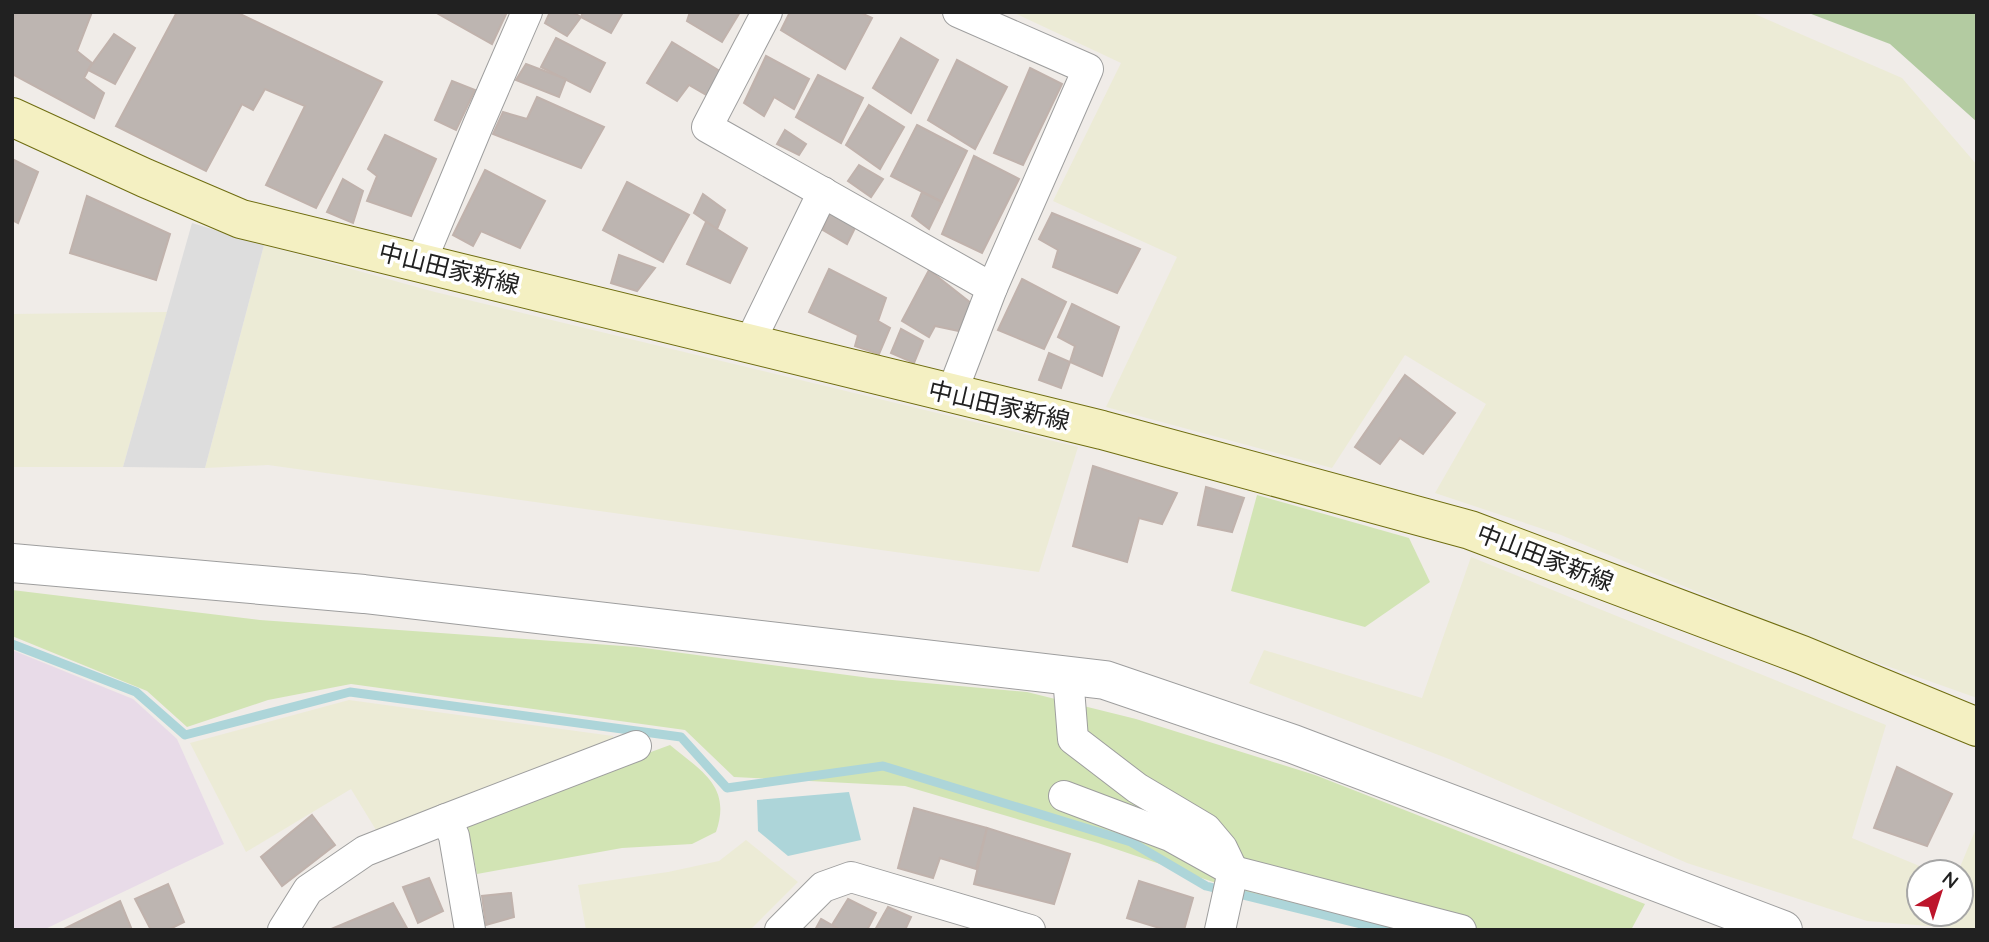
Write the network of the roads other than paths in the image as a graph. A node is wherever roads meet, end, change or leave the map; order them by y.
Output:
1 (527, 12) edge
2 (767, 12) edge
3 (958, 12) edge
4 (12, 117) edge
5 (823, 192) junction
6 (421, 262) junction
7 (992, 288) junction
8 (749, 344) junction
9 (951, 395) junction
10 (12, 563) edge
11 (1068, 676) junction
12 (1977, 727) edge
13 (636, 746) dead end
14 (1064, 796) dead end
15 (446, 819) junction
16 (1234, 871) junction
17 (977, 923) edge
18 (283, 930) edge
19 (470, 930) edge
20 (780, 930) edge
21 (1030, 930) edge
22 (1220, 930) edge
23 (1461, 930) edge
24 (1783, 930) edge

1 - 6 street
2 - 5 street
3 - 7 street
4 - 6 main road, 中山田家新線
5 - 7 street
5 - 8 street
6 - 8 main road, 中山田家新線
7 - 9 street
8 - 9 main road, 中山田家新線
9 - 12 main road, 中山田家新線
10 - 11 street
11 - 16 street
11 - 24 street
13 - 15 street
14 - 16 street
15 - 18 street
15 - 19 street
16 - 22 street
16 - 23 street
17 - 20 street
17 - 21 street

